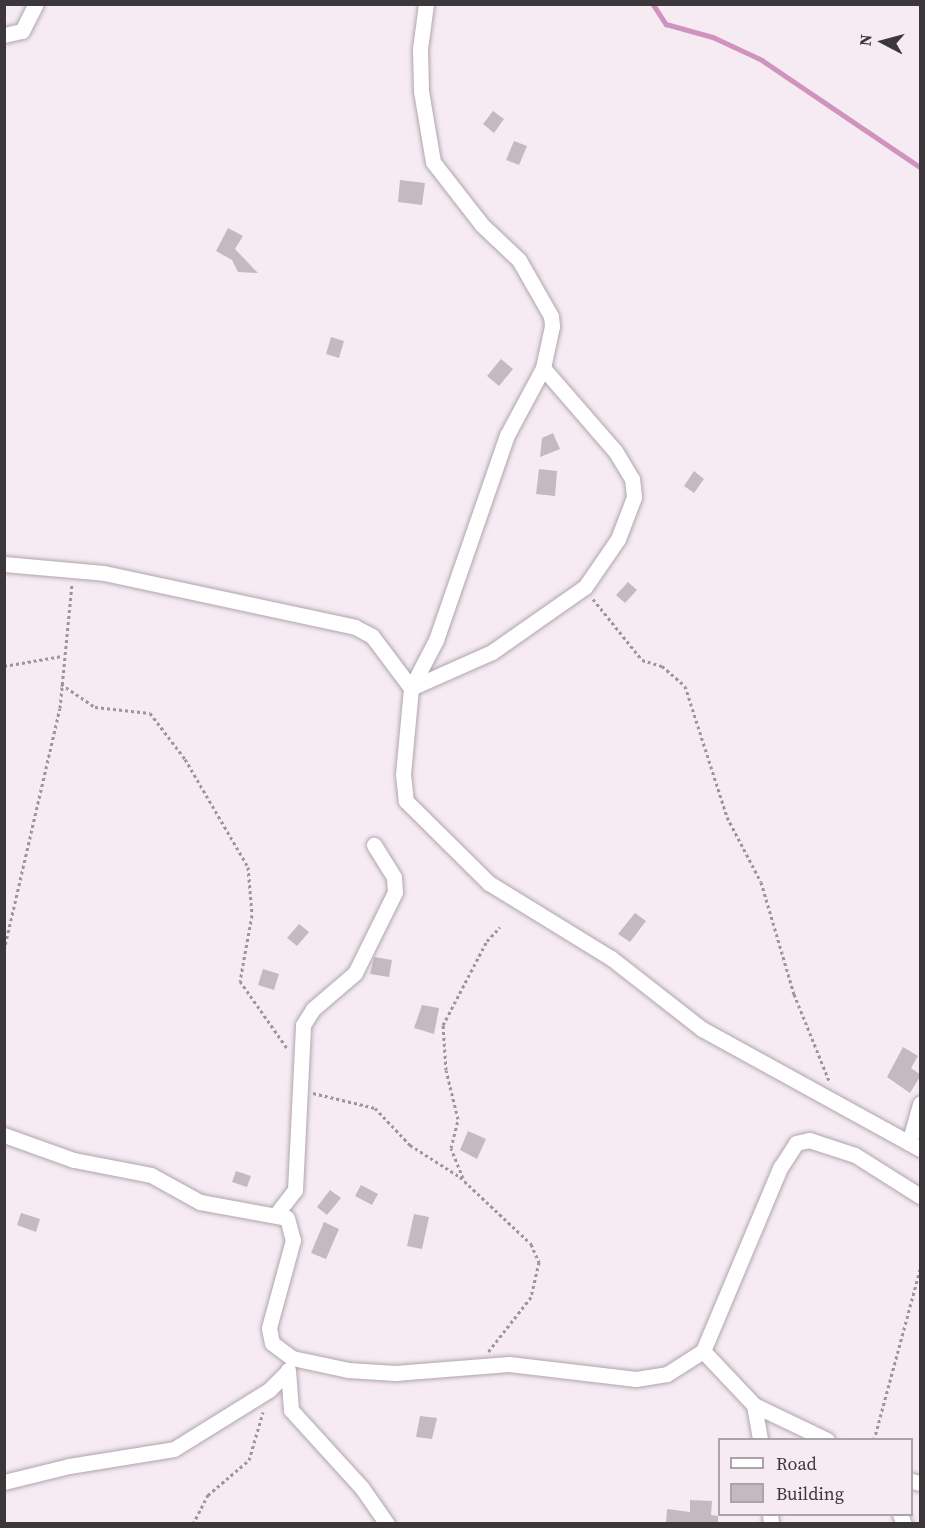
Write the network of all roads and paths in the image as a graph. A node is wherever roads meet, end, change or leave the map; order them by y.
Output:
1 (36, 4) edge
2 (426, 4) edge
3 (4, 35) edge
4 (543, 368) junction
5 (4, 564) edge
6 (74, 570) junction
7 (585, 587) junction
8 (62, 656) junction
9 (4, 666) edge
10 (61, 684) junction
11 (411, 688) junction
12 (374, 845) dead end
13 (500, 927) dead end
14 (4, 950) edge
15 (302, 1071) junction
16 (303, 1091) junction
17 (835, 1102) junction
18 (921, 1104) edge
19 (4, 1135) edge
20 (915, 1146) edge
21 (463, 1180) junction
22 (921, 1196) edge
23 (277, 1213) junction
24 (921, 1269) edge
25 (703, 1351) junction
26 (289, 1365) junction
27 (477, 1365) junction
28 (269, 1390) junction
29 (754, 1406) junction
30 (760, 1438) edge
31 (824, 1438) edge
32 (875, 1438) edge
33 (4, 1482) edge
34 (193, 1524) edge
35 (387, 1524) edge

1 - 3 street
2 - 4 street
4 - 7 street
4 - 11 street
5 - 6 street
6 - 8 path
6 - 11 street
7 - 11 street
7 - 17 path
8 - 9 path
8 - 10 path
10 - 14 path
10 - 15 path
11 - 17 street
12 - 15 street
13 - 21 path
15 - 16 street
16 - 21 path
16 - 23 street
17 - 20 street
18 - 20 street
19 - 23 street
21 - 27 path
22 - 25 street
23 - 26 street
24 - 32 path
25 - 27 street
25 - 29 street
26 - 27 street
26 - 28 street
26 - 35 street
28 - 33 street
28 - 34 path
29 - 30 street
29 - 31 street

